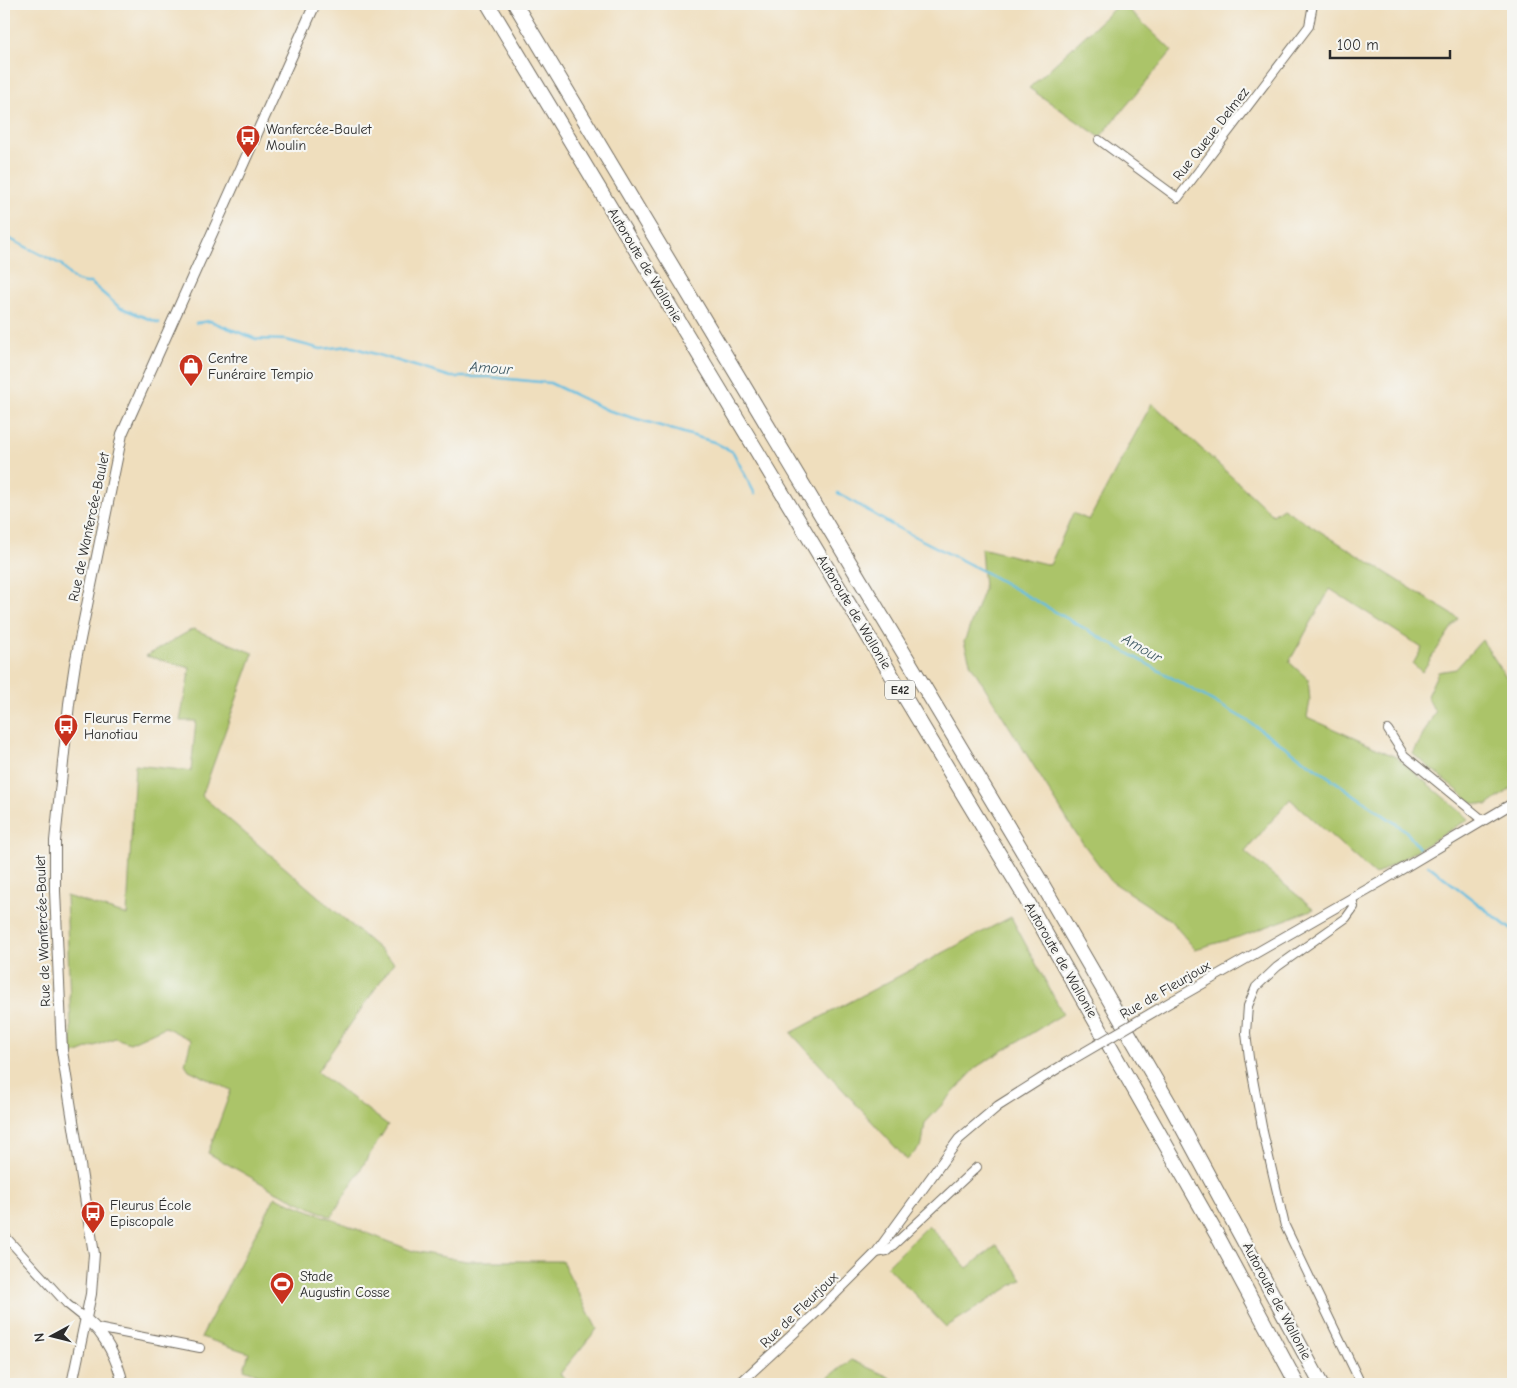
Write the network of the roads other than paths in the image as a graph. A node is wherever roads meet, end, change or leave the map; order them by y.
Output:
1 (314, 4) edge
2 (488, 4) edge
3 (515, 4) edge
4 (1313, 4) edge
5 (1099, 140) dead end
6 (1388, 730) dead end
7 (1513, 803) edge
8 (1484, 820) junction
9 (1352, 898) junction
10 (977, 1167) dead end
11 (4, 1236) edge
12 (876, 1253) junction
13 (87, 1320) junction
14 (97, 1328) junction
15 (200, 1348) dead end
16 (72, 1384) edge
17 (123, 1384) edge
18 (739, 1384) edge
19 (1297, 1384) edge
20 (1321, 1384) edge
21 (1361, 1384) edge

1 - 13 main road, Rue de Wanfercée-Baulet
2 - 19 highway, Autoroute de Wallonie / E42
3 - 20 highway, Autoroute de Wallonie / E42
4 - 5 street, Rue Queue Delmez
6 - 8 street
7 - 8 street, Rue de Fleurjoux
8 - 9 street, Rue de Fleurjoux
9 - 12 street, Rue de Fleurjoux, bridge
9 - 21 street
10 - 12 street, Rue de Fleurjoux
11 - 13 street
12 - 18 street, Rue de Fleurjoux
13 - 14 main road
13 - 16 main road, Rue de Wanfercée-Baulet
14 - 15 street
14 - 17 main road

